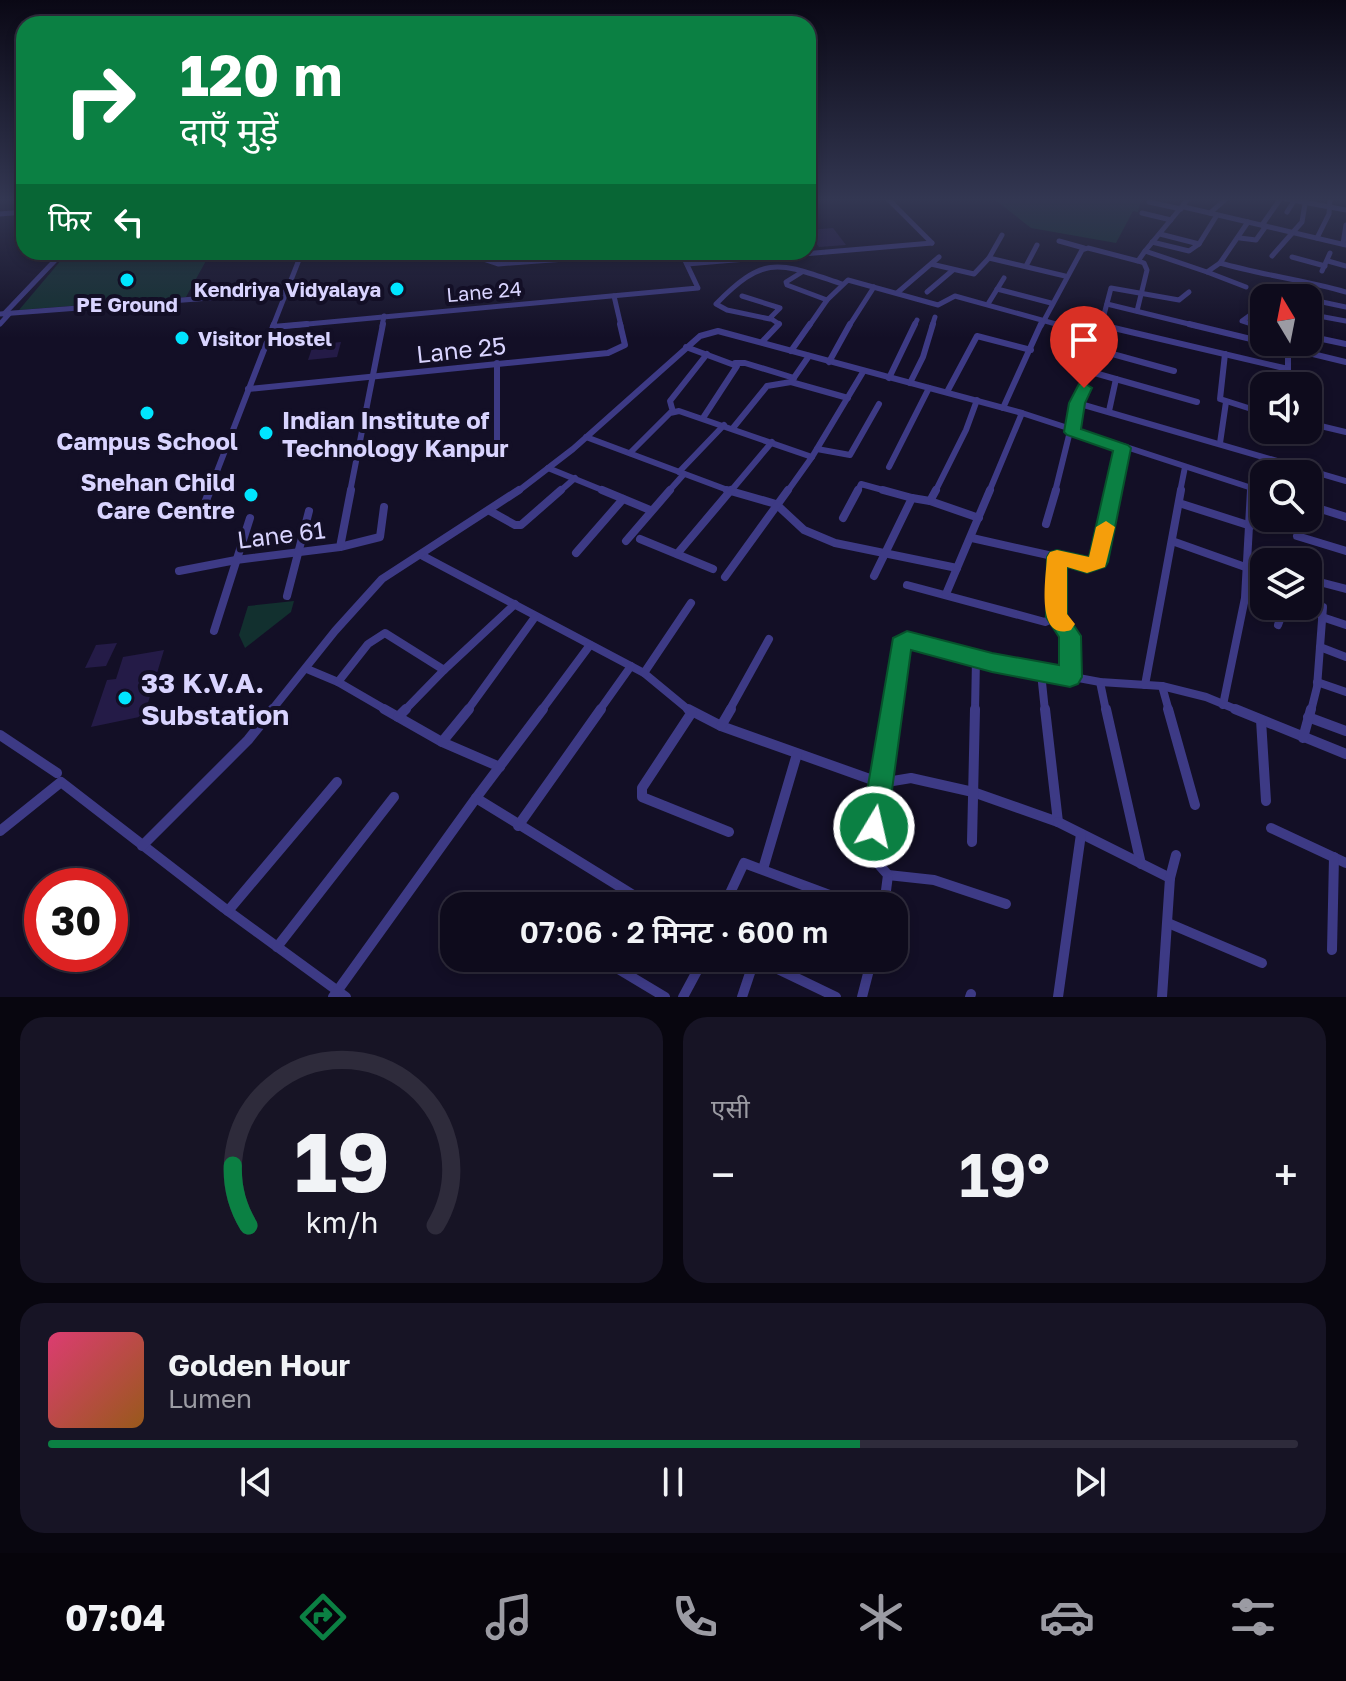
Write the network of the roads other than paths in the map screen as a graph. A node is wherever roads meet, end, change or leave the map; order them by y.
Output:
1 (1199, 244) edge
2 (911, 245) edge
3 (997, 245) edge
4 (1037, 245) dead end
5 (1072, 245) edge
6 (1150, 245) edge
7 (1162, 245) edge
8 (1235, 245) edge
9 (1281, 245) edge
10 (1085, 248) junction
11 (816, 251) edge
12 (1145, 251) junction
13 (1330, 253) dead end
14 (1272, 256) dead end
15 (939, 257) dead end
16 (1292, 257) dead end
17 (989, 258) junction
18 (55, 260) edge
19 (299, 260) edge
20 (486, 260) edge
21 (552, 260) edge
22 (685, 260) edge
23 (728, 260) edge
24 (1138, 261) junction
25 (1220, 263) junction
26 (687, 264) junction
27 (931, 264) junction
28 (1026, 266) junction
29 (1325, 266) junction
30 (1346, 266) edge
31 (953, 270) junction
32 (802, 272) junction
33 (1207, 272) junction
34 (1065, 276) junction
35 (1004, 278) dead end
36 (913, 279) junction
37 (842, 284) junction
38 (933, 286) junction
39 (874, 287) junction
40 (1246, 287) dead end
41 (997, 289) junction
42 (287, 292) junction
43 (927, 292) dead end
44 (1189, 292) dead end
45 (1346, 292) edge
46 (897, 293) junction
47 (1142, 293) junction
48 (614, 296) junction
49 (742, 296) dead end
50 (827, 300) junction
51 (1322, 302) edge
52 (1051, 303) junction
53 (988, 304) junction
54 (1107, 304) junction
55 (1346, 307) edge
56 (1137, 311) junction
57 (4, 314) edge
58 (384, 316) junction
59 (935, 317) dead end
60 (1322, 317) edge
61 (770, 319) junction
62 (917, 320) dead end
63 (1044, 321) junction
64 (1346, 321) edge
65 (0, 324) edge
66 (1101, 325) junction
67 (273, 327) junction
68 (1100, 336) junction
69 (1250, 339) edge
70 (1322, 339) edge
71 (762, 342) junction
72 (1346, 344) edge
73 (686, 347) junction
74 (1031, 350) junction
75 (1098, 350) junction
76 (791, 351) junction
77 (707, 354) junction
78 (1225, 354) junction
79 (809, 356) junction
80 (1288, 356) edge
81 (1319, 356) edge
82 (829, 362) junction
83 (1346, 362) edge
84 (497, 363) junction
85 (735, 363) junction
86 (1288, 369) junction
87 (1174, 371) dead end
88 (863, 372) junction
89 (1091, 372) junction
90 (1288, 372) edge
91 (373, 375) junction
92 (889, 378) junction
93 (1116, 379) junction
94 (792, 380) junction
95 (910, 383) junction
96 (929, 388) junction
97 (248, 389) junction
98 (947, 392) junction
99 (848, 398) junction
100 (977, 400) junction
101 (1197, 402) dead end
102 (1226, 402) junction
103 (1077, 403) junction
104 (879, 404) dead end
105 (1003, 408) junction
106 (1250, 409) edge
107 (1109, 411) junction
108 (673, 412) junction
109 (1022, 413) junction
110 (703, 418) junction
111 (724, 425) junction
112 (1322, 426) edge
113 (733, 428) junction
114 (1072, 432) junction
115 (1346, 432) edge
116 (586, 437) junction
117 (772, 442) junction
118 (1220, 443) junction
119 (497, 444) dead end
120 (1122, 448) junction
121 (630, 453) junction
122 (815, 453) junction
123 (889, 467) dead end
124 (1185, 467) junction
125 (548, 468) junction
126 (681, 473) junction
127 (575, 478) junction
128 (1346, 481) edge
129 (1250, 488) edge
130 (729, 491) junction
131 (912, 498) junction
132 (623, 499) junction
133 (930, 501) junction
134 (1179, 503) junction
135 (776, 504) junction
136 (384, 507) dead end
137 (1322, 509) edge
138 (650, 510) junction
139 (202, 511) dead end
140 (309, 511) dead end
141 (490, 511) junction
142 (1346, 517) edge
143 (250, 518) dead end
144 (843, 518) dead end
145 (979, 518) junction
146 (1046, 524) dead end
147 (1250, 526) edge
148 (1251, 532) edge
149 (1297, 536) dead end
150 (972, 538) junction
151 (640, 539) dead end
152 (626, 541) dead end
153 (1172, 541) junction
154 (340, 547) junction
155 (1346, 551) edge
156 (299, 552) junction
157 (884, 552) junction
158 (576, 553) dead end
159 (677, 554) junction
160 (423, 556) junction
161 (1057, 557) junction
162 (236, 560) junction
163 (957, 568) junction
164 (1248, 568) junction
165 (713, 569) dead end
166 (179, 571) dead end
167 (874, 576) dead end
168 (725, 577) dead end
169 (1322, 583) edge
170 (907, 585) dead end
171 (1346, 589) edge
172 (946, 594) junction
173 (287, 596) dead end
174 (691, 603) dead end
175 (515, 604) junction
176 (535, 617) junction
177 (1056, 617) junction
178 (1280, 620) edge
179 (1278, 625) dead end
180 (1346, 625) edge
181 (214, 631) dead end
182 (769, 639) dead end
183 (590, 645) junction
184 (1320, 647) junction
185 (1346, 657) edge
186 (976, 659) junction
187 (631, 666) junction
188 (307, 669) junction
189 (444, 670) junction
190 (644, 673) junction
191 (1041, 673) junction
192 (1070, 677) junction
193 (338, 682) junction
194 (1100, 682) junction
195 (1317, 682) junction
196 (1145, 685) junction
197 (1162, 686) junction
198 (1346, 692) edge
199 (1223, 705) junction
200 (692, 712) junction
201 (398, 717) junction
202 (1308, 717) junction
203 (1261, 720) junction
204 (721, 726) junction
205 (1346, 731) edge
206 (0, 735) edge
207 (1303, 738) junction
208 (442, 742) junction
209 (797, 754) junction
210 (1346, 754) edge
211 (500, 767) junction
212 (57, 773) dead end
213 (337, 782) dead end
214 (881, 783) junction
215 (973, 792) junction
216 (394, 797) dead end
217 (476, 798) junction
218 (1266, 801) dead end
219 (1195, 805) dead end
220 (1058, 822) junction
221 (518, 826) junction
222 (1271, 828) dead end
223 (0, 831) edge
224 (729, 832) dead end
225 (1081, 834) junction
226 (972, 842) dead end
227 (142, 846) junction
228 (1176, 855) dead end
229 (1334, 857) junction
230 (1346, 863) edge
231 (1141, 864) junction
232 (763, 869) junction
233 (888, 875) junction
234 (1170, 878) junction
235 (628, 892) edge
236 (731, 892) edge
237 (823, 892) edge
238 (886, 892) edge
239 (1006, 904) dead end
240 (228, 911) junction
241 (1168, 923) junction
242 (277, 947) junction
243 (1332, 950) dead end
244 (1262, 963) dead end
245 (623, 972) edge
246 (696, 972) edge
247 (868, 972) edge
248 (339, 995) edge
249 (665, 997) edge
250 (683, 997) edge
251 (742, 997) edge
252 (836, 997) edge
253 (862, 997) edge
254 (1058, 997) edge
255 (1162, 997) edge

1 - 7 street
2 - 11 street
3 - 17 street
4 - 28 street
5 - 10 street
6 - 12 street
8 - 25 street
9 - 14 street
10 - 24 street
10 - 34 street
12 - 24 street
12 - 33 street
13 - 29 street
15 - 27 street
16 - 29 street
17 - 28 street
17 - 31 street
18 - 57 street
19 - 42 street
20 - 21 street
22 - 26 street
23 - 26 street
24 - 47 street
25 - 33 street
25 - 45 street
26 - 48 street, Lane 24
27 - 31 street
27 - 36 street
28 - 34 street
29 - 30 street
31 - 38 street
32 - 37 street
32 - 50 street
32 - 61 street
33 - 40 street
34 - 52 street
35 - 41 street
36 - 38 street
36 - 46 street
37 - 39 street
37 - 50 street
38 - 43 street
39 - 46 street
39 - 82 street
41 - 52 street
41 - 53 street
42 - 57 street
42 - 67 street
44 - 47 street
46 - 53 street
47 - 54 street
47 - 56 street
48 - 58 street, Lane 24
48 - 84 street, Lane 25
49 - 61 street
50 - 76 street
51 - 55 street
52 - 63 street
53 - 63 street
54 - 56 street
54 - 66 street
56 - 69 street
57 - 65 street
58 - 67 street, Lane 24
58 - 91 street, Lane 61
59 - 95 street
60 - 64 street
61 - 71 street
62 - 92 street
63 - 68 street
63 - 74 street
66 - 68 street
66 - 78 street
67 - 97 street
68 - 75 street
70 - 72 street
71 - 73 street
71 - 76 street
73 - 77 street
73 - 116 street
74 - 98 street
74 - 105 street
75 - 87 street
75 - 89 street
76 - 79 street
77 - 85 street
77 - 108 street
78 - 86 street
78 - 102 street
79 - 82 street
79 - 94 street
80 - 86 street
81 - 83 street
82 - 88 street
84 - 91 street, Lane 25
84 - 119 street
85 - 94 street
85 - 110 street
86 - 90 street
88 - 92 street
88 - 99 street
89 - 93 street
89 - 103 street
91 - 97 street, Lane 25
91 - 154 street, Lane 61
92 - 95 street
93 - 101 street
93 - 107 street
94 - 99 street
94 - 113 street
95 - 96 street
96 - 98 street
96 - 123 street
97 - 139 street
98 - 100 street
99 - 122 street
100 - 105 street
100 - 133 street
102 - 106 street
102 - 118 street
103 - 107 street
103 - 114 street
104 - 122 street
105 - 109 street
107 - 118 street
108 - 110 street
108 - 121 street
109 - 114 street
109 - 145 street
110 - 111 street
111 - 113 street
111 - 126 street
112 - 115 street
113 - 117 street
114 - 120 street
114 - 146 street
116 - 121 street
116 - 125 street
117 - 122 street
117 - 130 street
118 - 128 street
120 - 124 street
120 - 161 street
121 - 126 street
122 - 135 street
124 - 129 street
124 - 134 street
125 - 127 street
125 - 141 street
126 - 130 street
126 - 138 street
127 - 132 street
127 - 141 street
130 - 135 street
130 - 159 street
131 - 133 street
131 - 144 street
131 - 157 street
132 - 138 street
132 - 158 street
133 - 145 street
134 - 147 street
134 - 153 street
135 - 157 street
135 - 168 street
136 - 154 street
137 - 142 street
138 - 152 street
140 - 156 street
141 - 160 street
143 - 162 street
145 - 150 street
148 - 164 street
149 - 155 street
150 - 161 street
150 - 163 street
151 - 159 street
153 - 164 street
153 - 196 street
154 - 156 street, Lane 61
156 - 162 street, Lane 61
156 - 173 street
157 - 163 street
157 - 167 street
159 - 165 street
160 - 175 street
160 - 188 street
161 - 177 street
162 - 166 street, Lane 61
162 - 181 street
163 - 172 street
164 - 199 street
169 - 171 street
170 - 172 street
172 - 177 street
174 - 190 street
175 - 176 street
175 - 189 street
176 - 183 street
176 - 208 street
177 - 192 street
178 - 179 street
180 - 184 street
182 - 204 street
183 - 187 street
183 - 211 street
184 - 185 street
184 - 195 street
186 - 191 street
186 - 214 street
186 - 215 street
187 - 190 street
187 - 221 street
188 - 193 street
188 - 227 street
189 - 193 street
189 - 201 street
190 - 200 street
191 - 192 street
191 - 220 street
192 - 194 street
193 - 201 street
194 - 196 street
194 - 231 street
195 - 198 street
195 - 202 street
196 - 197 street
197 - 199 street
197 - 219 street
199 - 203 street
200 - 204 street
200 - 224 street
201 - 208 street
202 - 205 street
202 - 207 street
203 - 207 street
203 - 218 street
204 - 209 street
206 - 212 street
207 - 210 street
208 - 211 street
209 - 214 street
209 - 232 street
211 - 217 street
213 - 240 street
214 - 215 street
214 - 233 street
215 - 220 street
215 - 226 street
216 - 242 street
217 - 221 street
217 - 248 street
220 - 225 street
221 - 235 street
222 - 229 street
223 - 227 street
225 - 231 street
225 - 254 street
227 - 240 street
228 - 234 street
229 - 230 street
229 - 243 street
231 - 234 street
232 - 236 street
232 - 237 street
233 - 238 street
233 - 239 street
234 - 241 street
240 - 242 street
241 - 244 street
241 - 255 street
242 - 248 street
245 - 249 street
246 - 250 street
247 - 253 street
251 - 252 street

